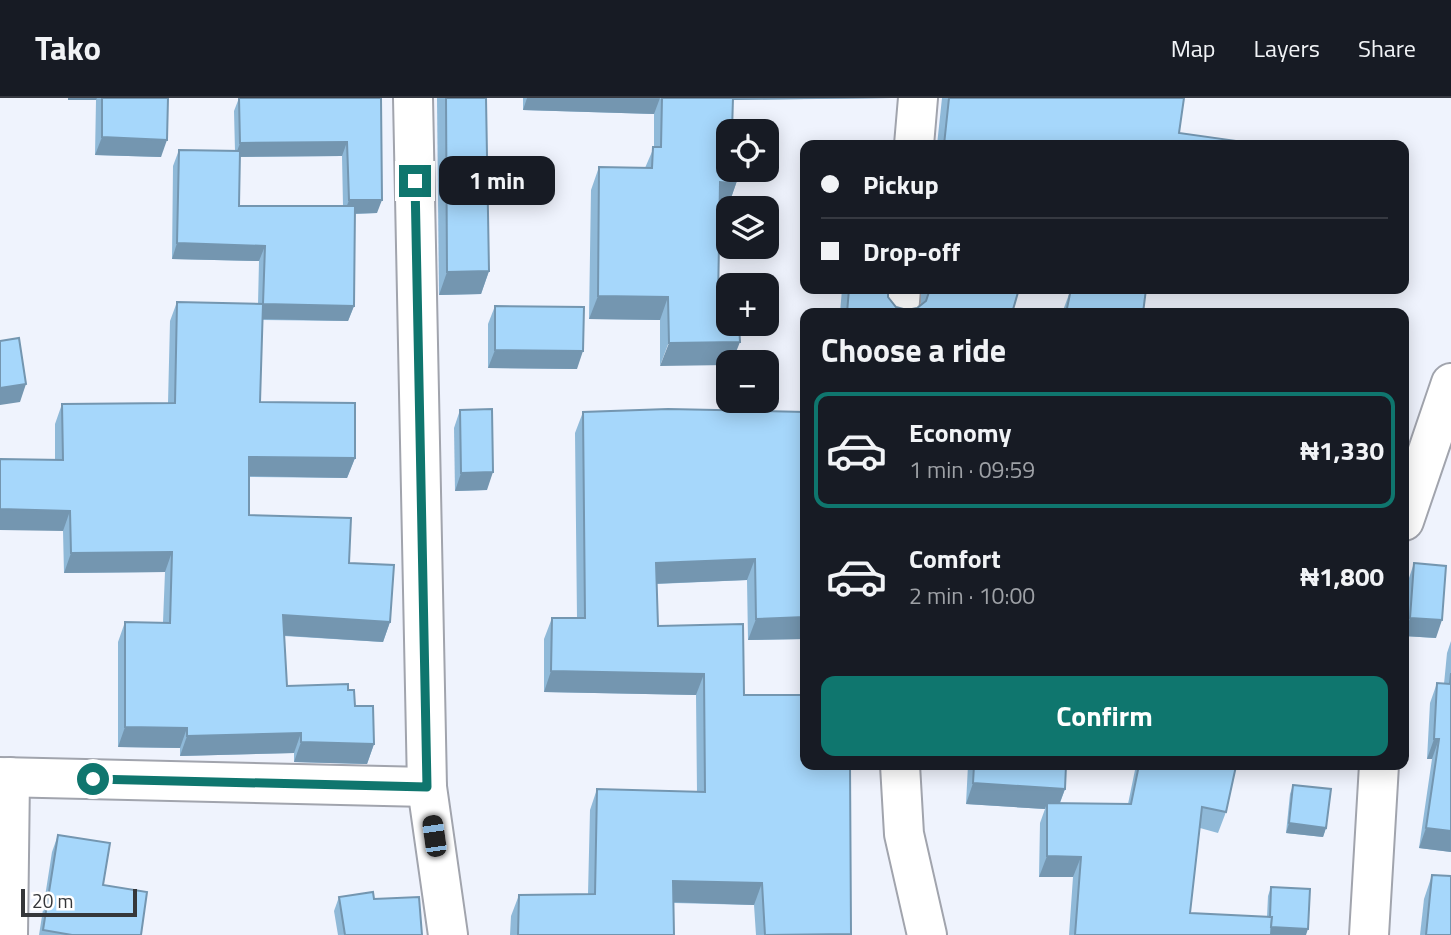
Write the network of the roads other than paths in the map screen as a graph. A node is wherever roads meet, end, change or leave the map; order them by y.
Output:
1 (413, 98) edge
2 (918, 98) edge
3 (914, 140) edge
4 (1451, 383) edge
5 (1409, 506) edge
6 (900, 770) edge
7 (1379, 770) edge
8 (5, 777) edge
9 (427, 787) junction
10 (8, 935) edge
11 (448, 935) edge
12 (927, 935) edge
13 (1369, 935) edge

1 - 9 street
2 - 3 street
4 - 5 street
6 - 12 street
7 - 13 street
8 - 9 street
8 - 10 street
9 - 11 street

